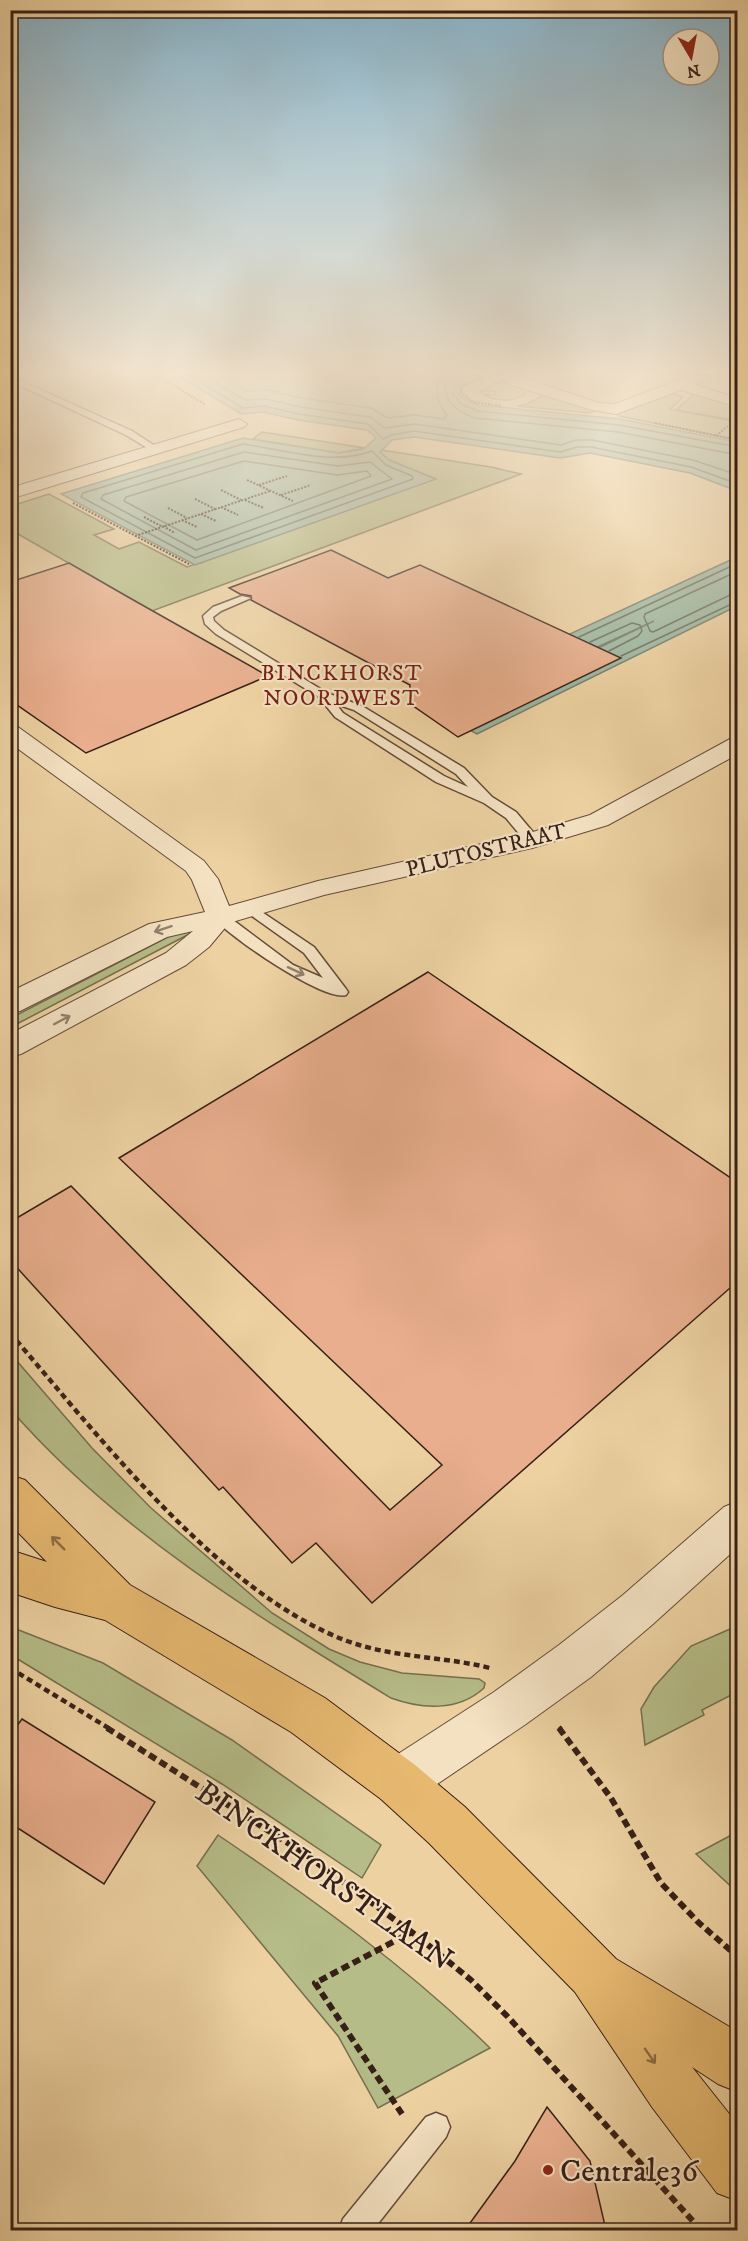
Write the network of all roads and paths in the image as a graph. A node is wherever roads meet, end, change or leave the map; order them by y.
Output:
1 (58, 481) edge
2 (248, 481) edge
3 (274, 481) edge
4 (311, 485) dead end
5 (40, 486) junction
6 (259, 486) junction
7 (221, 490) dead end
8 (270, 491) junction
9 (10, 494) edge
10 (280, 495) junction
11 (195, 499) dead end
12 (243, 500) junction
13 (293, 501) dead end
14 (221, 507) junction
15 (168, 508) dead end
16 (264, 508) dead end
17 (216, 509) junction
18 (201, 514) junction
19 (238, 515) dead end
20 (144, 517) dead end
21 (188, 518) junction
22 (182, 520) junction
23 (216, 521) dead end
24 (163, 527) junction
25 (197, 528) dead end
26 (175, 533) dead end
27 (135, 536) junction
28 (189, 564) dead end
29 (246, 598) dead end
30 (10, 732) edge
31 (738, 744) edge
32 (532, 840) junction
33 (250, 908) junction
34 (220, 917) junction
35 (10, 1004) edge
36 (10, 1047) edge
37 (10, 1333) edge
38 (10, 1494) edge
39 (738, 1520) edge
40 (10, 1571) edge
41 (114, 1600) junction
42 (10, 1668) edge
43 (530, 1694) junction
44 (398, 1782) junction
45 (412, 1932) junction
46 (738, 1957) edge
47 (594, 1973) junction
48 (738, 2064) edge
49 (429, 2136) joint
50 (738, 2172) edge
51 (354, 2230) edge
52 (701, 2230) edge

1 - 5 street
2 - 6 path
3 - 6 path
4 - 10 path
5 - 9 street
5 - 27 path
6 - 8 path
7 - 12 path
8 - 10 path
8 - 12 path
10 - 13 path
11 - 17 path
12 - 14 path
12 - 16 path
14 - 17 path
14 - 19 path
15 - 21 path
17 - 18 path
18 - 21 path
18 - 23 path
20 - 24 path
21 - 22 path
22 - 24 path
22 - 25 path
24 - 26 path
24 - 27 path
27 - 28 path
29 - 32 lane
30 - 34 street
31 - 32 street, PLUTOSTRAAT
32 - 33 street, PLUTOSTRAAT
33 - 34 street, PLUTOSTRAAT
34 -> 33 lane
34 -> 35 street, PLUTOSTRAAT
36 -> 34 street
37 - 43 path
41 -> 38 main road
39 - 43 street
40 - 41 main road
41 - 44 main road
42 - 45 path, BINCKHORSTLAAN
43 - 44 street
43 - 46 path
44 - 47 main road
45 - 49 path
45 - 52 path, BINCKHORSTLAAN
47 - 48 main road
47 -> 50 main road
49 - 51 lane

